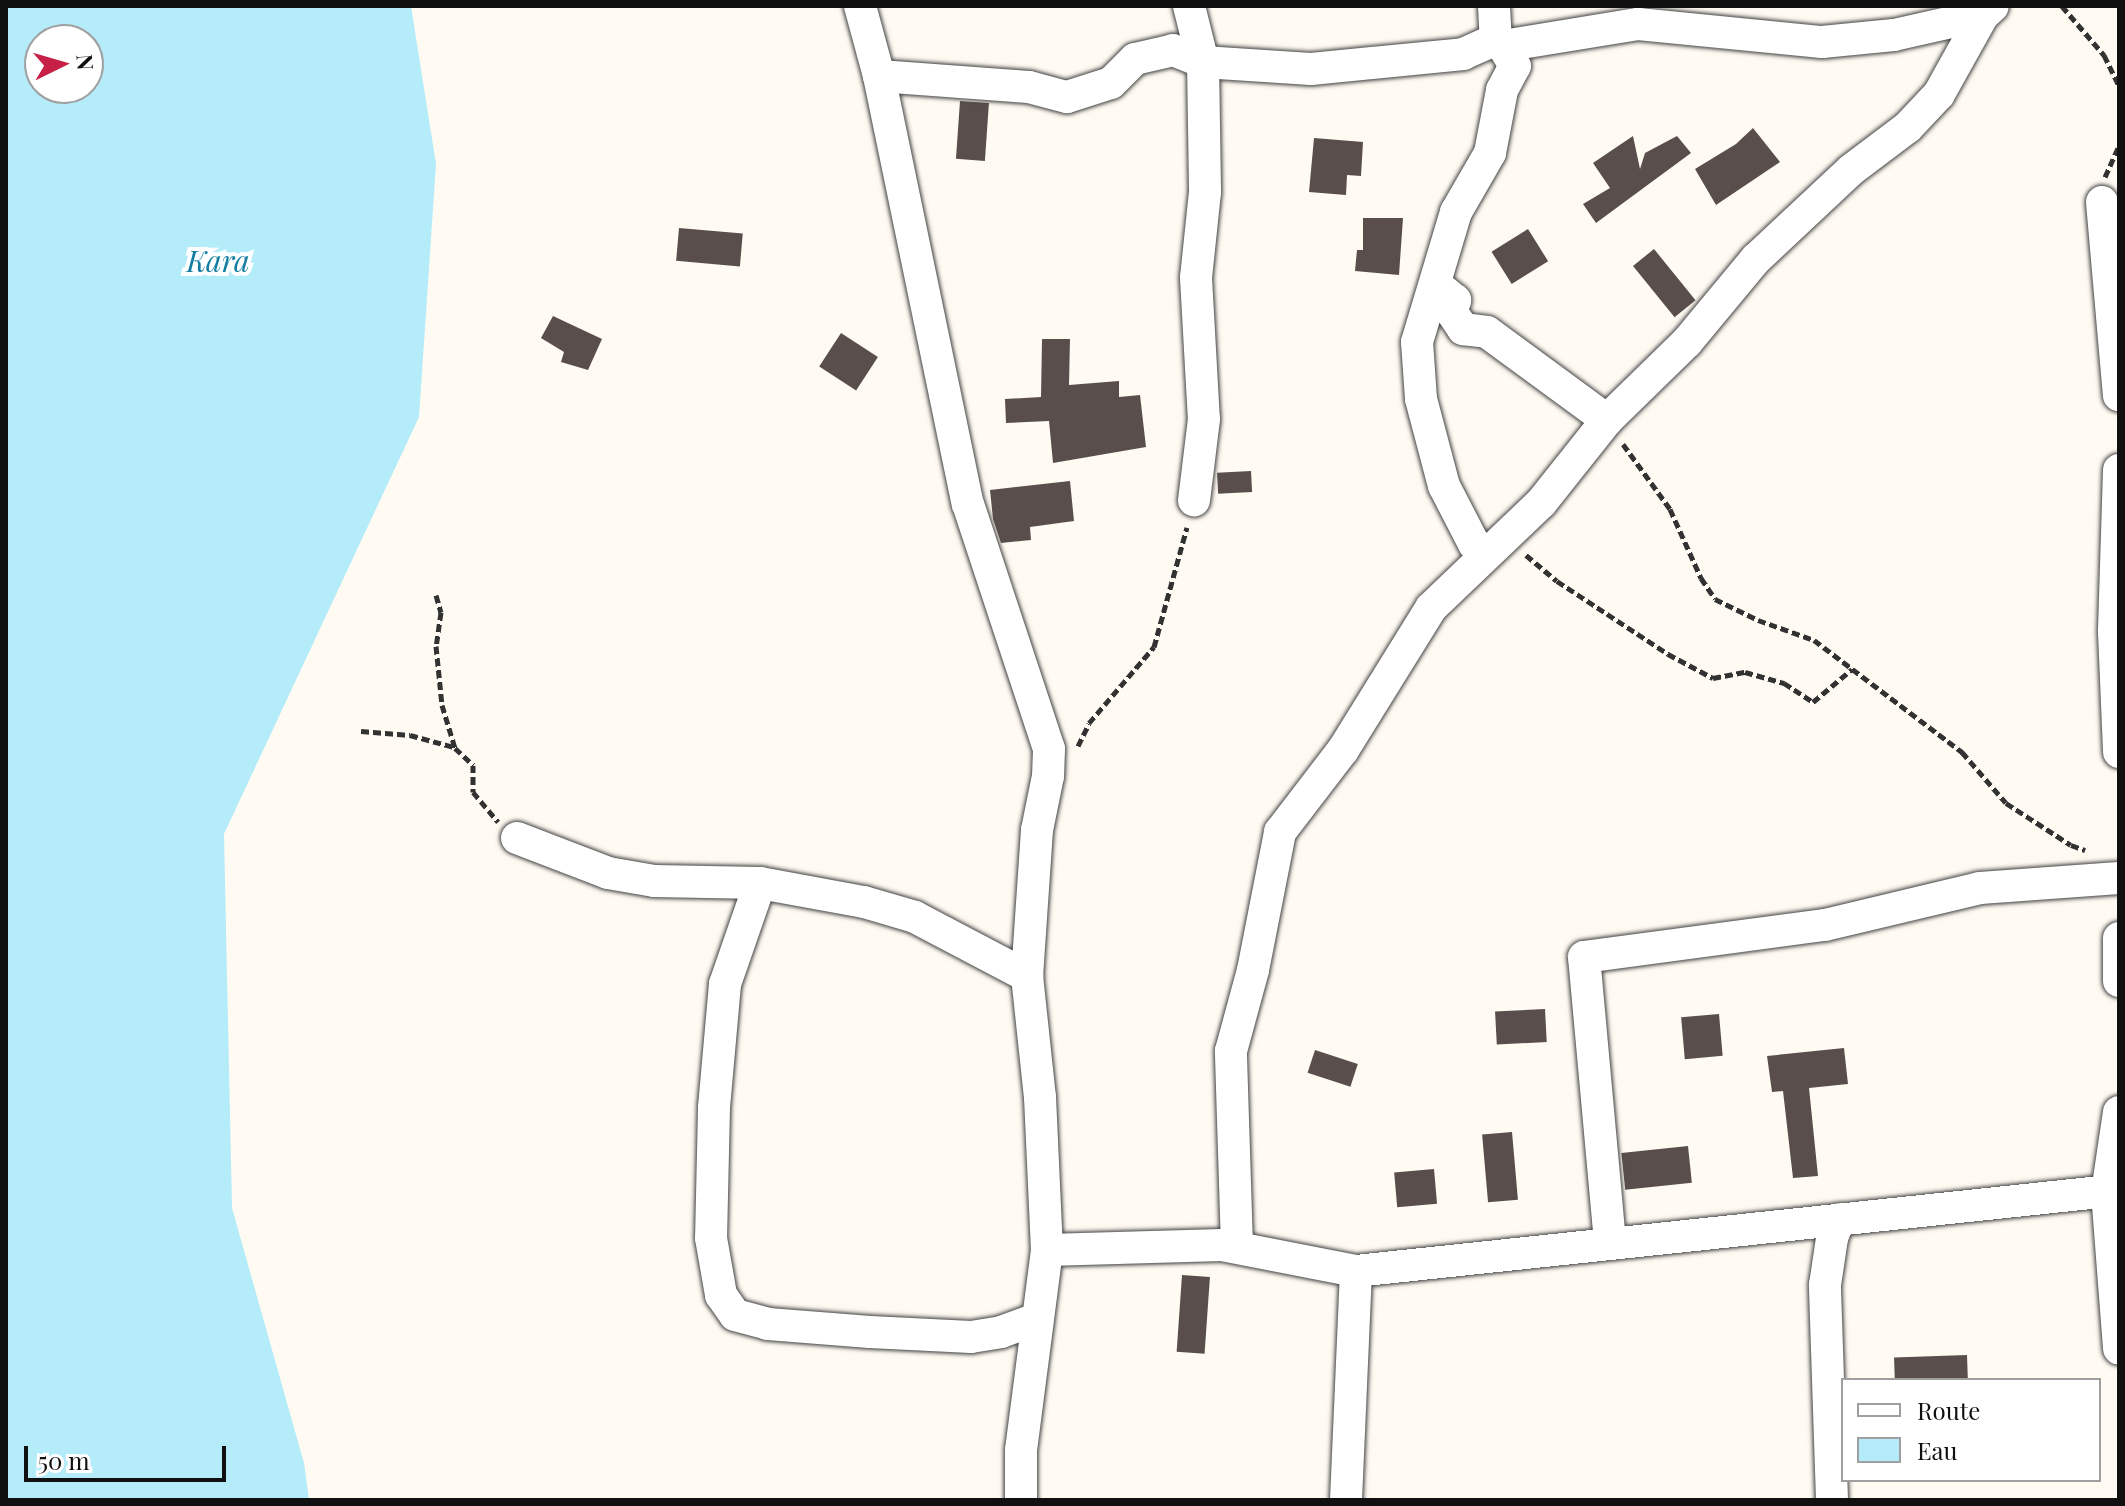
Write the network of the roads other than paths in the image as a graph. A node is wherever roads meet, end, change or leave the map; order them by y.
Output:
1 (860, 6) edge
2 (1189, 6) edge
3 (1494, 6) edge
4 (1988, 10) edge
5 (1500, 42) junction
6 (1203, 62) junction
7 (879, 76) junction
8 (2102, 202) dead end
9 (1435, 284) junction
10 (2119, 395) edge
11 (1607, 420) junction
12 (2119, 470) edge
13 (1194, 500) road end
14 (1488, 552) junction
15 (2119, 752) edge
16 (517, 838) road end
17 (2119, 878) edge
18 (760, 883) junction
19 (2119, 938) edge
20 (1027, 976) junction
21 (2119, 981) edge
22 (2119, 1112) edge
23 (2113, 1191) edge
24 (1839, 1219) junction
25 (1610, 1242) junction
26 (1237, 1247) junction
27 (1047, 1250) junction
28 (1356, 1271) junction
29 (1036, 1319) junction
30 (2119, 1349) edge
31 (1021, 1500) edge
32 (1346, 1500) edge
33 (1832, 1500) edge

1 - 7 street
2 - 6 street
3 - 5 street
4 - 5 street
4 - 11 street
5 - 6 street
5 - 9 street
6 - 7 street
6 - 13 street
7 - 20 street
8 - 10 street
9 - 11 street
9 - 14 street
11 - 14 street
12 - 15 street
14 - 26 street
16 - 18 street
17 - 25 street
18 - 20 street
18 - 29 street
19 - 21 street
20 - 27 street
22 - 23 street
23 - 24 street
23 - 30 street
24 - 25 street
24 - 33 street
25 - 28 street
26 - 27 street
26 - 28 street
27 - 29 street
28 - 32 street
29 - 31 street

